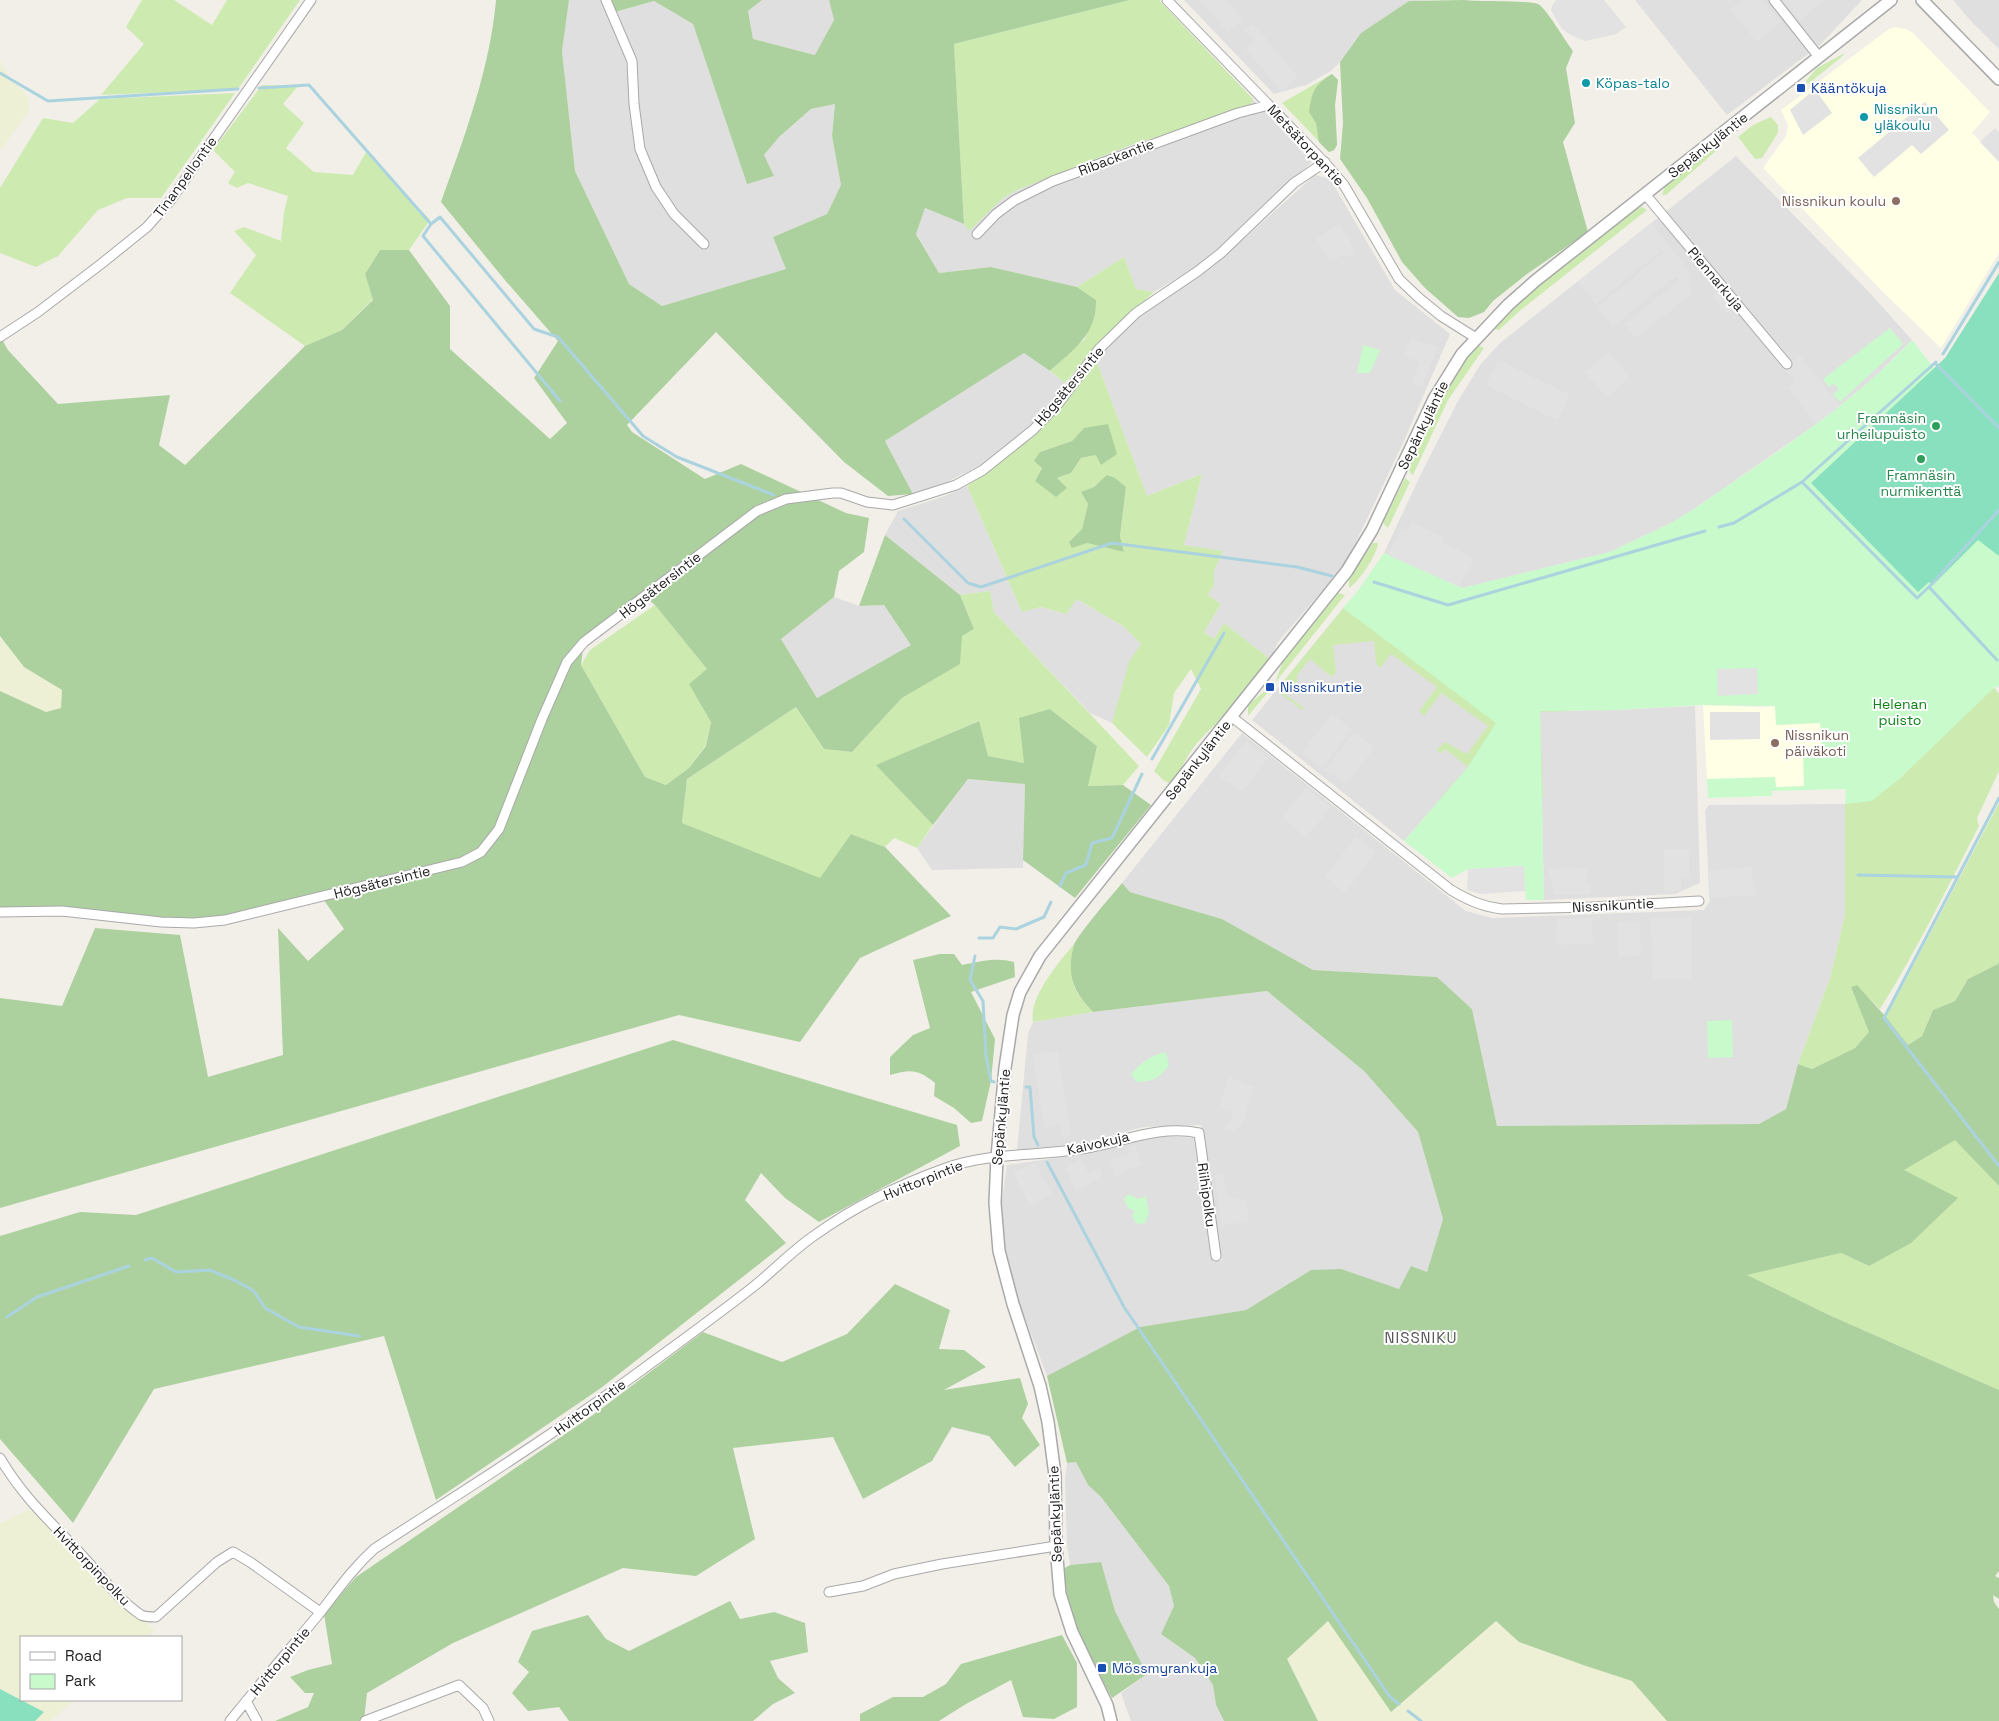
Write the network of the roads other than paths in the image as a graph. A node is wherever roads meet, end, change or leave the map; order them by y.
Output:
1 (311, 0) edge
2 (606, 0) edge
3 (1167, 0) edge
4 (1774, 0) edge
5 (1891, 0) edge
6 (1922, 0) edge
7 (1819, 57) junction
8 (1999, 80) edge
9 (1269, 105) junction
10 (1325, 162) junction
11 (1645, 194) junction
12 (977, 234) dead end
13 (704, 244) dead end
14 (0, 337) edge
15 (1476, 338) junction
16 (1787, 364) dead end
17 (1232, 717) junction
18 (1700, 901) dead end
19 (0, 912) edge
20 (1199, 1134) joint
21 (997, 1157) junction
22 (1216, 1256) dead end
23 (0, 1458) edge
24 (1056, 1546) junction
25 (829, 1592) dead end
26 (320, 1612) junction
27 (246, 1701) junction
28 (230, 1721) edge
29 (257, 1721) edge
30 (364, 1721) edge
31 (489, 1721) edge
32 (1111, 1721) edge

1 - 14 street, Tinanpellontie
2 - 13 street
3 - 9 street, Metsätorpantie
4 - 7 street
5 - 7 street, Sepänkyläntie
6 - 8 street
7 - 11 street, Sepänkyläntie
9 - 10 street, Metsätorpantie
9 - 12 street, Ribackantie
10 - 15 street, Metsätorpantie
10 - 19 street, Högsätersintie
11 - 15 street, Sepänkyläntie
11 - 16 street, Piennarkuja
15 - 17 street, Sepänkyläntie
17 - 18 street, Nissnikuntie
17 - 21 street, Sepänkyläntie
20 - 21 street, Kaivokuja
20 - 22 street, Riihipolku
21 - 24 street, Sepänkyläntie
21 - 26 street, Hvittorpintie
23 - 26 street, Hvittorpinpolku
24 - 25 street
24 - 32 street, Sepänkyläntie
26 - 27 street, Hvittorpintie
27 - 28 street, Hvittorpintie
27 - 29 street
30 - 31 street

